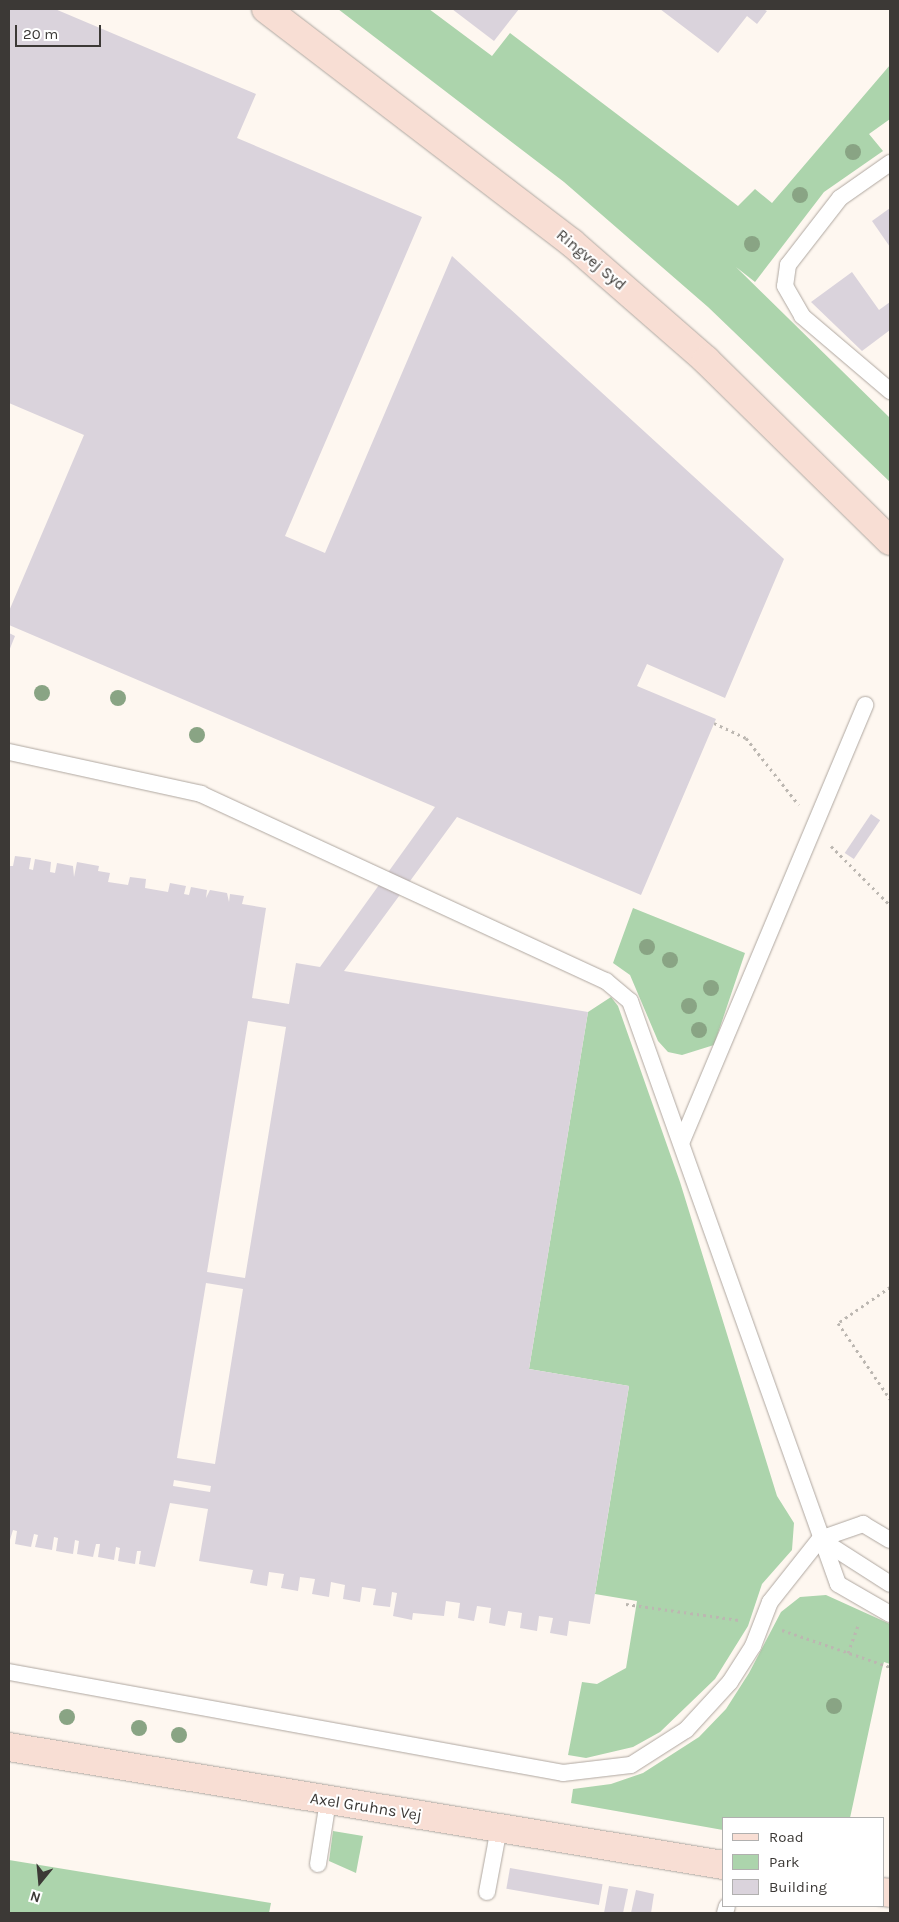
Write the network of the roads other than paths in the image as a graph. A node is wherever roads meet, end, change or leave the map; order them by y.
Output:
1 (266, 9) edge
2 (890, 163) edge
3 (890, 390) edge
4 (890, 541) edge
5 (865, 705) dead end
6 (9, 752) edge
7 (682, 1141) junction
8 (820, 1539) junction
9 (890, 1540) edge
10 (890, 1584) edge
11 (890, 1614) edge
12 (9, 1672) edge
13 (9, 1748) edge
14 (328, 1801) junction
15 (499, 1828) junction
16 (318, 1864) dead end
17 (722, 1865) edge
18 (487, 1892) dead end

1 - 4 main road, Ringvej Syd
2 - 3 lane
5 - 7 lane
6 - 7 lane
7 - 8 lane
8 - 9 lane
8 - 10 lane
8 - 11 lane
8 - 12 lane
13 - 14 main road, Axel Gruhns Vej
14 - 15 main road, Axel Gruhns Vej
14 - 16 lane
15 - 17 main road, Axel Gruhns Vej
15 - 18 lane

